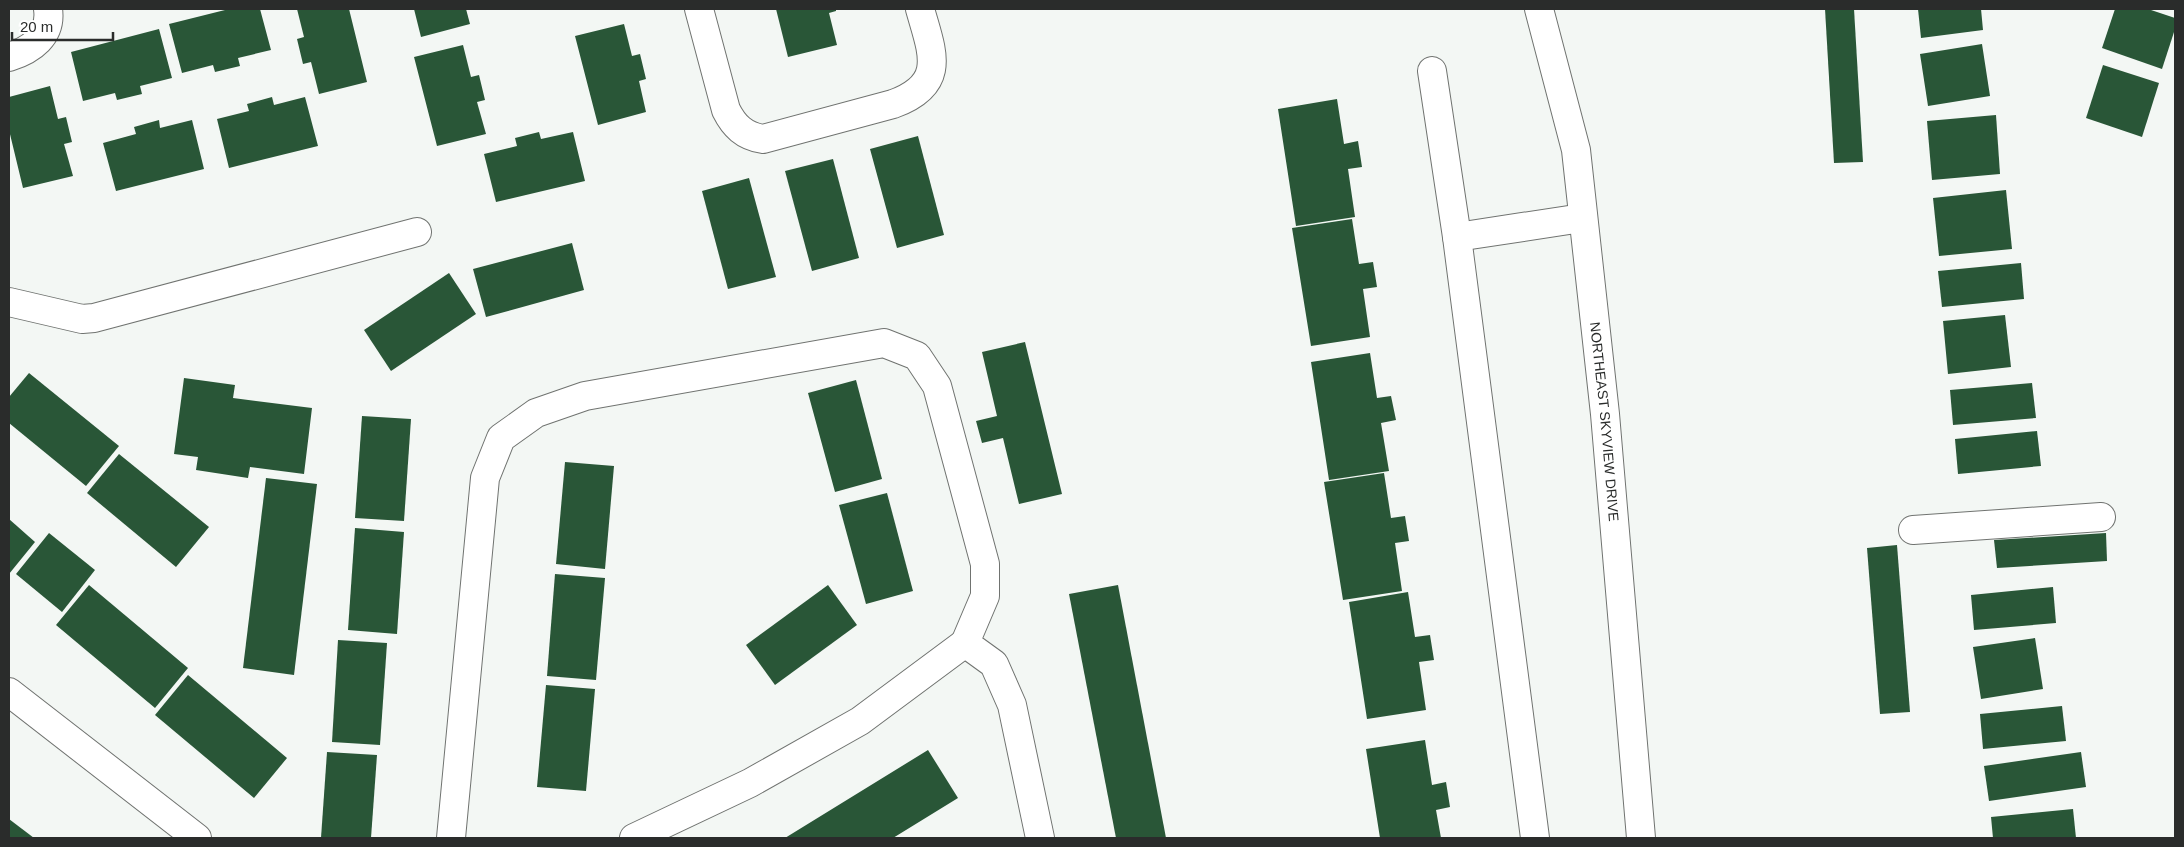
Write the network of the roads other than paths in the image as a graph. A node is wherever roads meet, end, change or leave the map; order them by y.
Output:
1 (48, 9) edge
2 (699, 9) edge
3 (920, 9) edge
4 (1539, 9) edge
5 (9, 57) edge
6 (1432, 71) dead end
7 (1582, 218) junction
8 (417, 232) dead end
9 (1457, 237) junction
10 (9, 302) edge
11 (2101, 517) dead end
12 (1913, 530) dead end
13 (965, 643) junction
14 (9, 692) edge
15 (197, 838) edge
16 (451, 838) edge
17 (634, 838) edge
18 (1040, 838) edge
19 (1535, 838) edge
20 (1641, 838) edge

1 - 5 street
2 - 3 street
4 - 7 street, NORTHEAST SKYVIEW DRIVE
6 - 9 street
7 - 9 street
7 - 20 street, NORTHEAST SKYVIEW DRIVE
8 - 10 street
9 - 19 street
11 - 12 street
13 - 16 street
13 - 17 street
13 - 18 street
14 - 15 street

